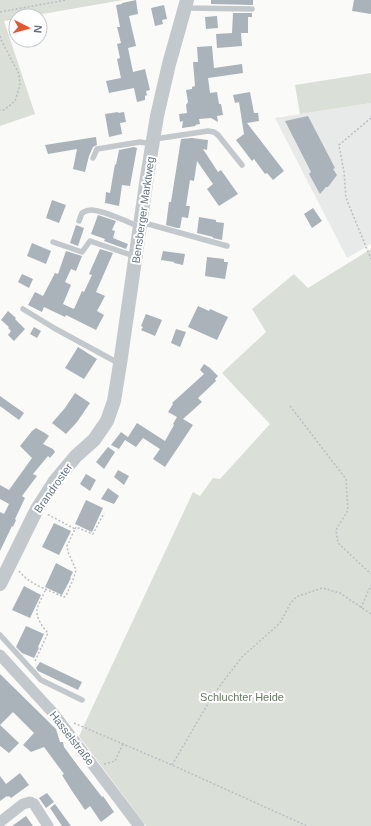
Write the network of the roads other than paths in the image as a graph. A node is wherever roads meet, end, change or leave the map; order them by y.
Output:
1 (186, 4) edge
2 (252, 10) dead end
3 (153, 142) junction
4 (93, 158) dead end
5 (242, 166) dead end
6 (79, 221) dead end
7 (140, 224) junction
8 (54, 242) dead end
9 (227, 246) dead end
10 (136, 257) junction
11 (23, 309) dead end
12 (120, 364) junction
13 (107, 422) joint
14 (0, 584) edge
15 (0, 636) edge
16 (0, 655) edge
17 (82, 700) dead end
18 (0, 822) edge
19 (48, 826) edge
20 (139, 826) edge

1 - 2 lane
1 - 3 street, Bensberger Marktweg
3 - 4 lane
3 - 5 lane
3 - 7 street, Bensberger Marktweg
6 - 7 lane
7 - 9 lane
7 - 10 street, Bensberger Marktweg
8 - 10 lane
10 - 12 street, Bensberger Marktweg
11 - 12 lane
12 - 13 street, Bensberger Marktweg
13 - 14 street, Brandroster
15 - 17 lane
16 - 20 street, Hasselstraße
18 - 19 street

